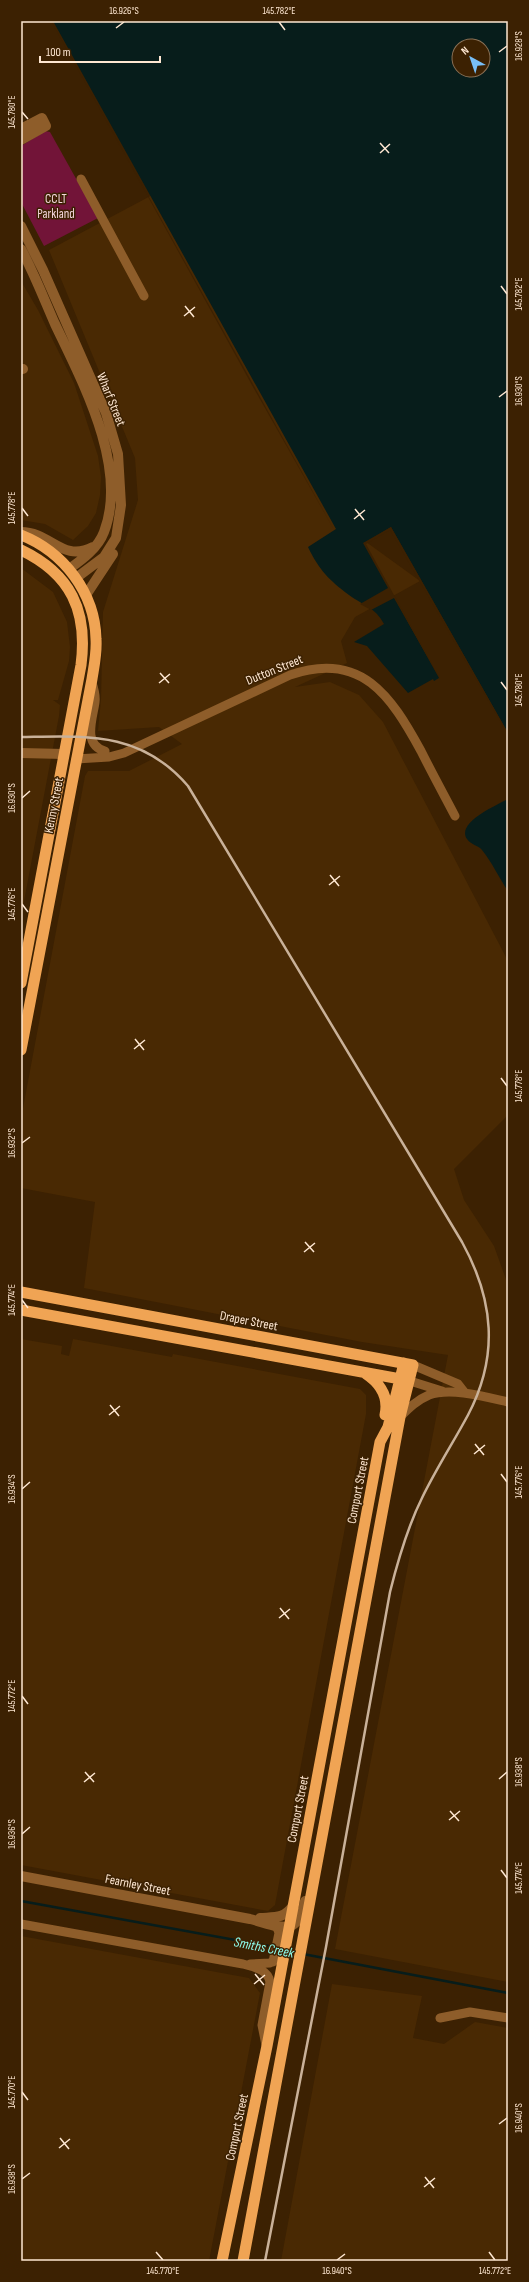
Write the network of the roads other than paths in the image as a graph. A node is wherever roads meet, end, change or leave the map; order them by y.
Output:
1 (21, 129) edge
2 (21, 140) edge
3 (81, 179) dead end
4 (21, 226) edge
5 (21, 249) edge
6 (144, 296) dead end
7 (115, 440) junction
8 (110, 502) junction
9 (121, 514) junction
10 (21, 534) edge
11 (98, 544) junction
12 (21, 550) edge
13 (86, 556) junction
14 (73, 573) junction
15 (63, 581) junction
16 (86, 595) junction
17 (92, 680) junction
18 (134, 749) junction
19 (105, 751) junction
20 (21, 753) edge
21 (64, 754) junction
22 (77, 756) junction
23 (456, 816) dead end
24 (21, 983) edge
25 (25, 1008) edge
26 (21, 1050) edge
27 (24, 1291) edge
28 (21, 1310) edge
29 (408, 1364) junction
30 (364, 1372) junction
31 (405, 1380) junction
32 (465, 1393) junction
33 (451, 1394) junction
34 (508, 1402) edge
35 (400, 1417) junction
36 (380, 1442) junction
37 (321, 1844) junction
38 (21, 1876) edge
39 (293, 1906) junction
40 (250, 1919) junction
41 (21, 1924) edge
42 (277, 1927) junction
43 (289, 1927) junction
44 (279, 1959) junction
45 (243, 1964) junction
46 (440, 2018) dead end
47 (508, 2018) edge
48 (267, 2046) junction
49 (222, 2261) edge
50 (243, 2261) edge

1 - 2 street
3 - 6 street
4 - 7 street, Wharf Street
5 - 8 street, Wharf Street
7 - 8 street
7 - 9 street, Wharf Street
8 - 11 street, Wharf Street
9 - 13 street
9 - 14 street, Wharf Street
9 - 16 street
10 - 11 street
10 - 14 highway, Kenny Street
11 - 13 street, Wharf Street
12 - 15 highway, Kenny Street
13 - 14 street, Wharf Street
14 - 15 highway
14 - 16 highway, Kenny Street
15 - 21 highway, Kenny Street
16 - 17 highway, Kenny Street
17 - 19 street
17 - 22 highway, Kenny Street
18 - 19 street, Dutton Street
18 - 22 street, Dutton Street
18 - 23 street, Dutton Street
19 - 22 street, Dutton Street
20 - 21 street, Dutton Street
21 - 22 highway, Dutton Street
21 - 24 highway, Kenny Street
22 - 25 highway, Kenny Street
25 - 26 highway, Kenny Street
27 - 29 highway, Draper Street
28 - 30 highway, Draper Street
29 - 31 highway, Comport Street
29 - 32 street, Draper Street
30 - 31 highway, Draper Street
30 - 36 highway
31 - 33 street, Draper Street
31 - 35 highway, Comport Street
31 - 36 highway, Comport Street
32 - 33 street, Draper Street
32 - 34 street, Draper Street
33 - 35 street, Draper Street
35 - 37 highway, Comport Street
36 - 39 highway, Comport Street
37 - 43 street
37 - 50 highway, Comport Street
38 - 40 street, Fearnley Street
39 - 40 street, Fearnley Street
39 - 43 highway, Comport Street
40 - 42 street, Fearnley Street
41 - 45 street
42 - 43 street, Fearnley Street
42 - 44 street
43 - 44 highway, Comport Street
44 - 45 street
44 - 48 highway, Comport Street
45 - 48 street
46 - 47 street
48 - 49 highway, Comport Street

